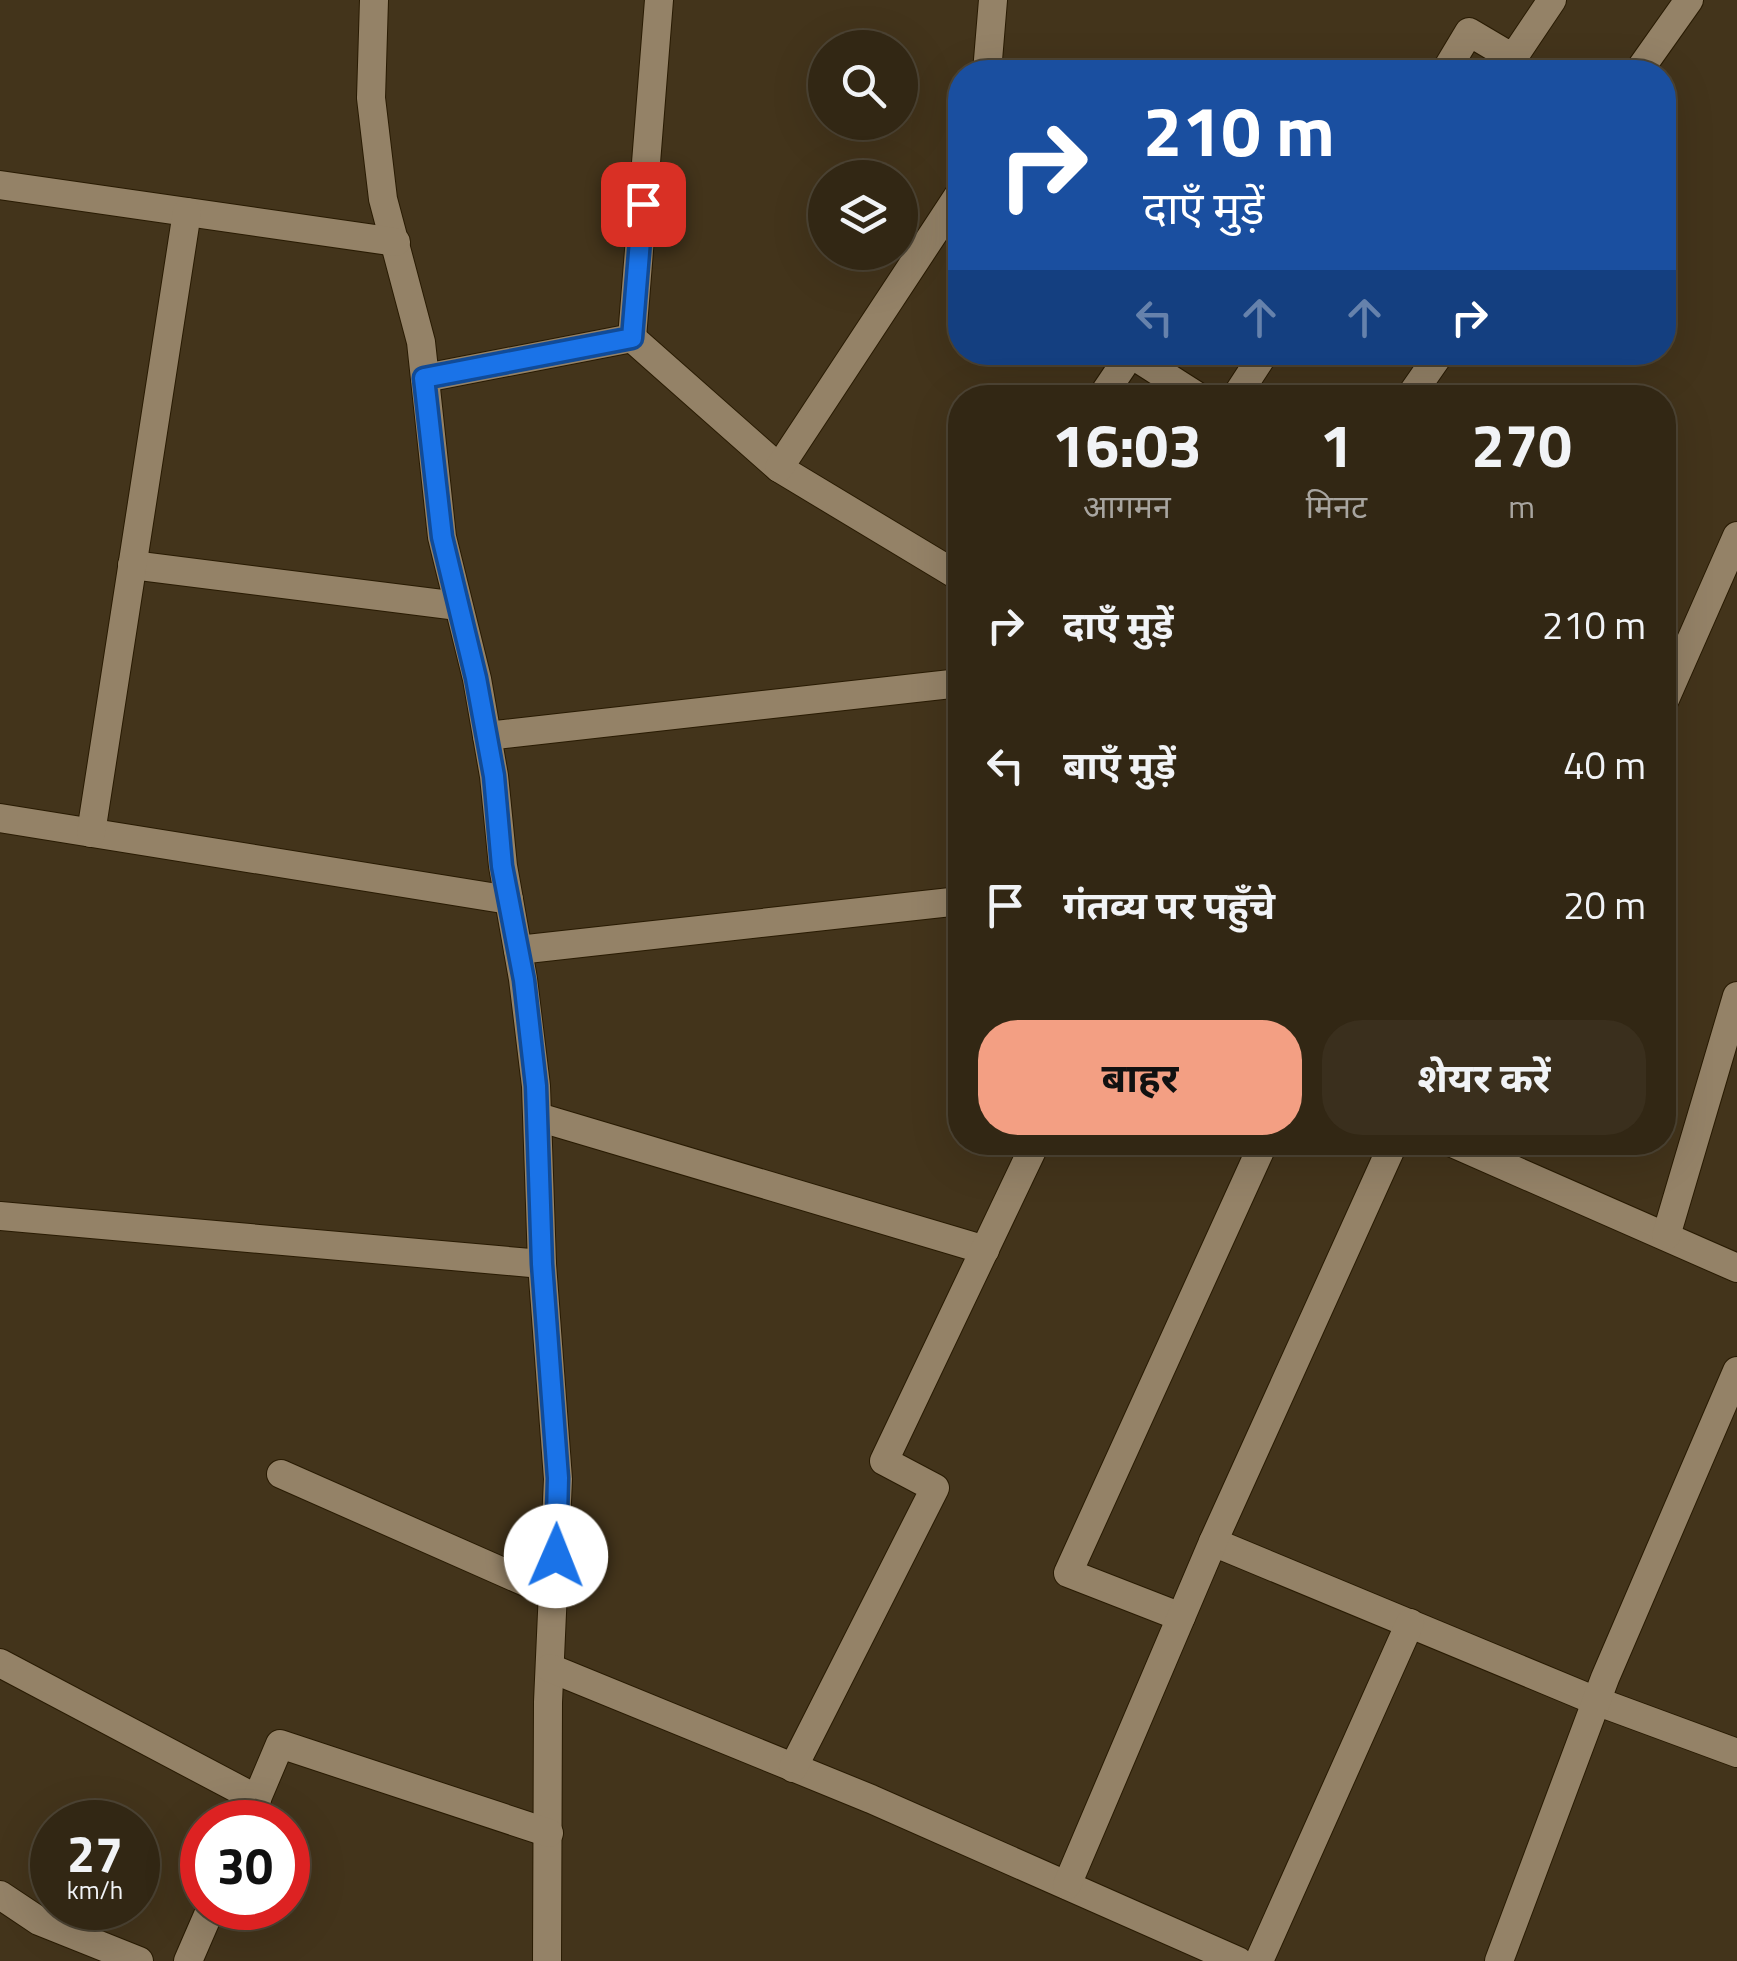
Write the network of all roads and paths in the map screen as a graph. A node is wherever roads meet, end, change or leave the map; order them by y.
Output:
1 (374, 0) edge
2 (659, 0) edge
3 (993, 0) edge
4 (1552, 0) edge
5 (1689, 0) edge
6 (987, 60) edge
7 (1452, 60) edge
8 (1646, 60) edge
9 (0, 185) edge
10 (187, 212) junction
11 (948, 212) edge
12 (396, 242) junction
13 (632, 338) junction
14 (1149, 365) edge
15 (424, 378) junction
16 (1180, 385) edge
17 (779, 468) junction
18 (1737, 536) edge
19 (132, 565) junction
20 (948, 570) edge
21 (458, 606) junction
22 (1676, 674) edge
23 (948, 684) edge
24 (487, 736) junction
25 (0, 818) edge
26 (91, 832) junction
27 (509, 900) junction
28 (948, 902) edge
29 (518, 950) junction
30 (1737, 996) edge
31 (538, 1117) junction
32 (1030, 1155) edge
33 (1258, 1155) edge
34 (1388, 1155) edge
35 (1496, 1155) edge
36 (0, 1216) edge
37 (1666, 1236) junction
38 (985, 1250) junction
39 (542, 1264) junction
40 (1737, 1268) edge
41 (1737, 1371) edge
42 (281, 1474) dead end
43 (1214, 1542) junction
44 (555, 1595) junction
45 (1181, 1617) junction
46 (1410, 1623) junction
47 (0, 1664) edge
48 (550, 1668) junction
49 (1596, 1700) junction
50 (1737, 1753) edge
51 (793, 1768) junction
52 (233, 1800) edge
53 (257, 1800) edge
54 (549, 1833) junction
55 (1066, 1885) junction
56 (0, 1895) edge
57 (201, 1930) edge
58 (139, 1961) edge
59 (188, 1961) edge
60 (547, 1961) edge
61 (1238, 1961) edge
62 (1259, 1961) edge
63 (1499, 1961) edge

1 - 12 street
2 - 13 street
3 - 6 street
4 - 7 street
5 - 8 street
9 - 10 street
10 - 12 street
10 - 19 street
11 - 17 street
12 - 15 street
13 - 15 street
13 - 17 street
14 - 16 street
15 - 21 street
17 - 20 street
18 - 22 street
19 - 21 street
19 - 26 street
21 - 24 street
23 - 24 street
24 - 27 street
25 - 26 street
26 - 27 street
27 - 29 street
28 - 29 street
29 - 31 street
30 - 37 street
31 - 38 street
31 - 39 street
32 - 38 street
33 - 45 street
34 - 43 street
35 - 37 street
36 - 39 street
37 - 40 street
38 - 51 street
39 - 44 street
41 - 49 street
42 - 44 street
43 - 45 street
43 - 46 street
44 - 48 street
45 - 55 street
46 - 49 street
46 - 62 street
47 - 52 street
48 - 51 street
48 - 54 street
49 - 50 street
49 - 63 street
51 - 55 street
53 - 54 street
54 - 60 street
55 - 61 street
56 - 58 street
57 - 59 street

